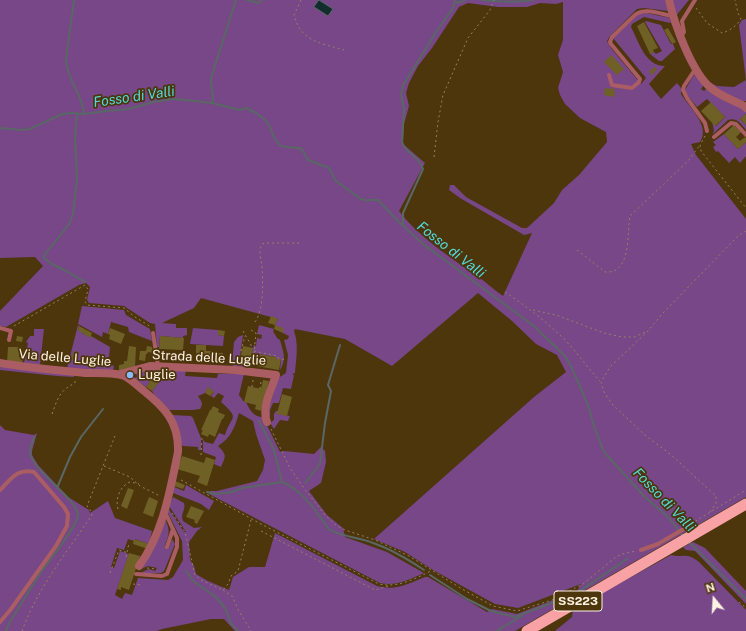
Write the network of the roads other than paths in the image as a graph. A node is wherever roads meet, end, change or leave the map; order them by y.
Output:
1 (669, 0) edge
2 (694, 1) edge
3 (672, 16) junction
4 (680, 37) junction
5 (696, 68) junction
6 (609, 75) dead end
7 (746, 108) edge
8 (706, 131) road end
9 (746, 135) edge
10 (714, 137) dead end
11 (0, 328) edge
12 (153, 333) road end
13 (9, 340) dead end
14 (0, 363) edge
15 (158, 366) junction
16 (117, 374) junction
17 (267, 422) road end
18 (0, 490) edge
19 (746, 504) edge
20 (166, 505) junction
21 (746, 510) edge
22 (728, 515) junction
23 (687, 527) road end
24 (173, 528) junction
25 (167, 547) dead end
26 (641, 550) road end
27 (139, 566) dead end
28 (136, 574) dead end
29 (0, 622) edge
30 (527, 631) edge

1 - 3 street
2 - 4 lane
3 - 4 street
3 - 6 lane
4 - 5 street
5 - 7 street
5 - 8 lane
9 - 10 lane
11 - 13 lane
12 - 15 lane
14 - 16 street, Via delle Luglie
15 - 16 street, Strada delle Luglie
15 - 17 street, Strada delle Luglie
16 - 20 street, Via delle Luglie
18 - 29 lane
19 - 22 highway, SS223
20 - 24 lane
20 - 27 street, Via delle Luglie
21 - 22 lane
22 - 30 highway, SS223
23 - 26 lane
24 - 25 lane
24 - 28 lane

